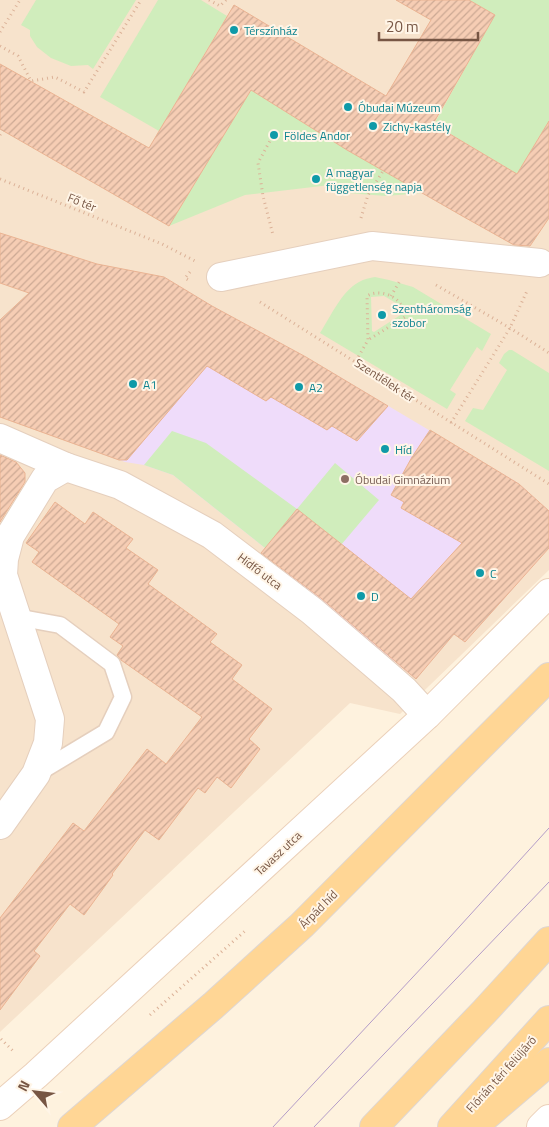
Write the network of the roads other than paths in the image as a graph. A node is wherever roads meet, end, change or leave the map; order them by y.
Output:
1 (540, 263) road end
2 (221, 277) road end
3 (0, 438) edge
4 (66, 467) junction
5 (549, 593) edge
6 (16, 617) junction
7 (549, 677) edge
8 (428, 715) junction
9 (36, 774) junction
10 (0, 825) edge
11 (549, 942) edge
12 (549, 1020) edge
13 (549, 1062) edge
14 (0, 1106) edge
15 (549, 1119) edge
16 (72, 1127) edge
17 (374, 1127) edge
18 (452, 1127) edge
19 (474, 1127) edge
20 (541, 1127) edge

1 - 2 street
3 - 4 street, Hídfő utca
4 - 6 street
4 - 8 street, Hídfő utca
5 - 8 street, Tavasz utca
6 - 9 street
6 - 9 lane
7 - 16 main road, Árpád híd
8 - 14 street, Tavasz utca
9 - 10 street
11 - 17 main road
12 - 18 main road, Flórián téri felüljáró
13 - 19 main road
15 - 20 street

